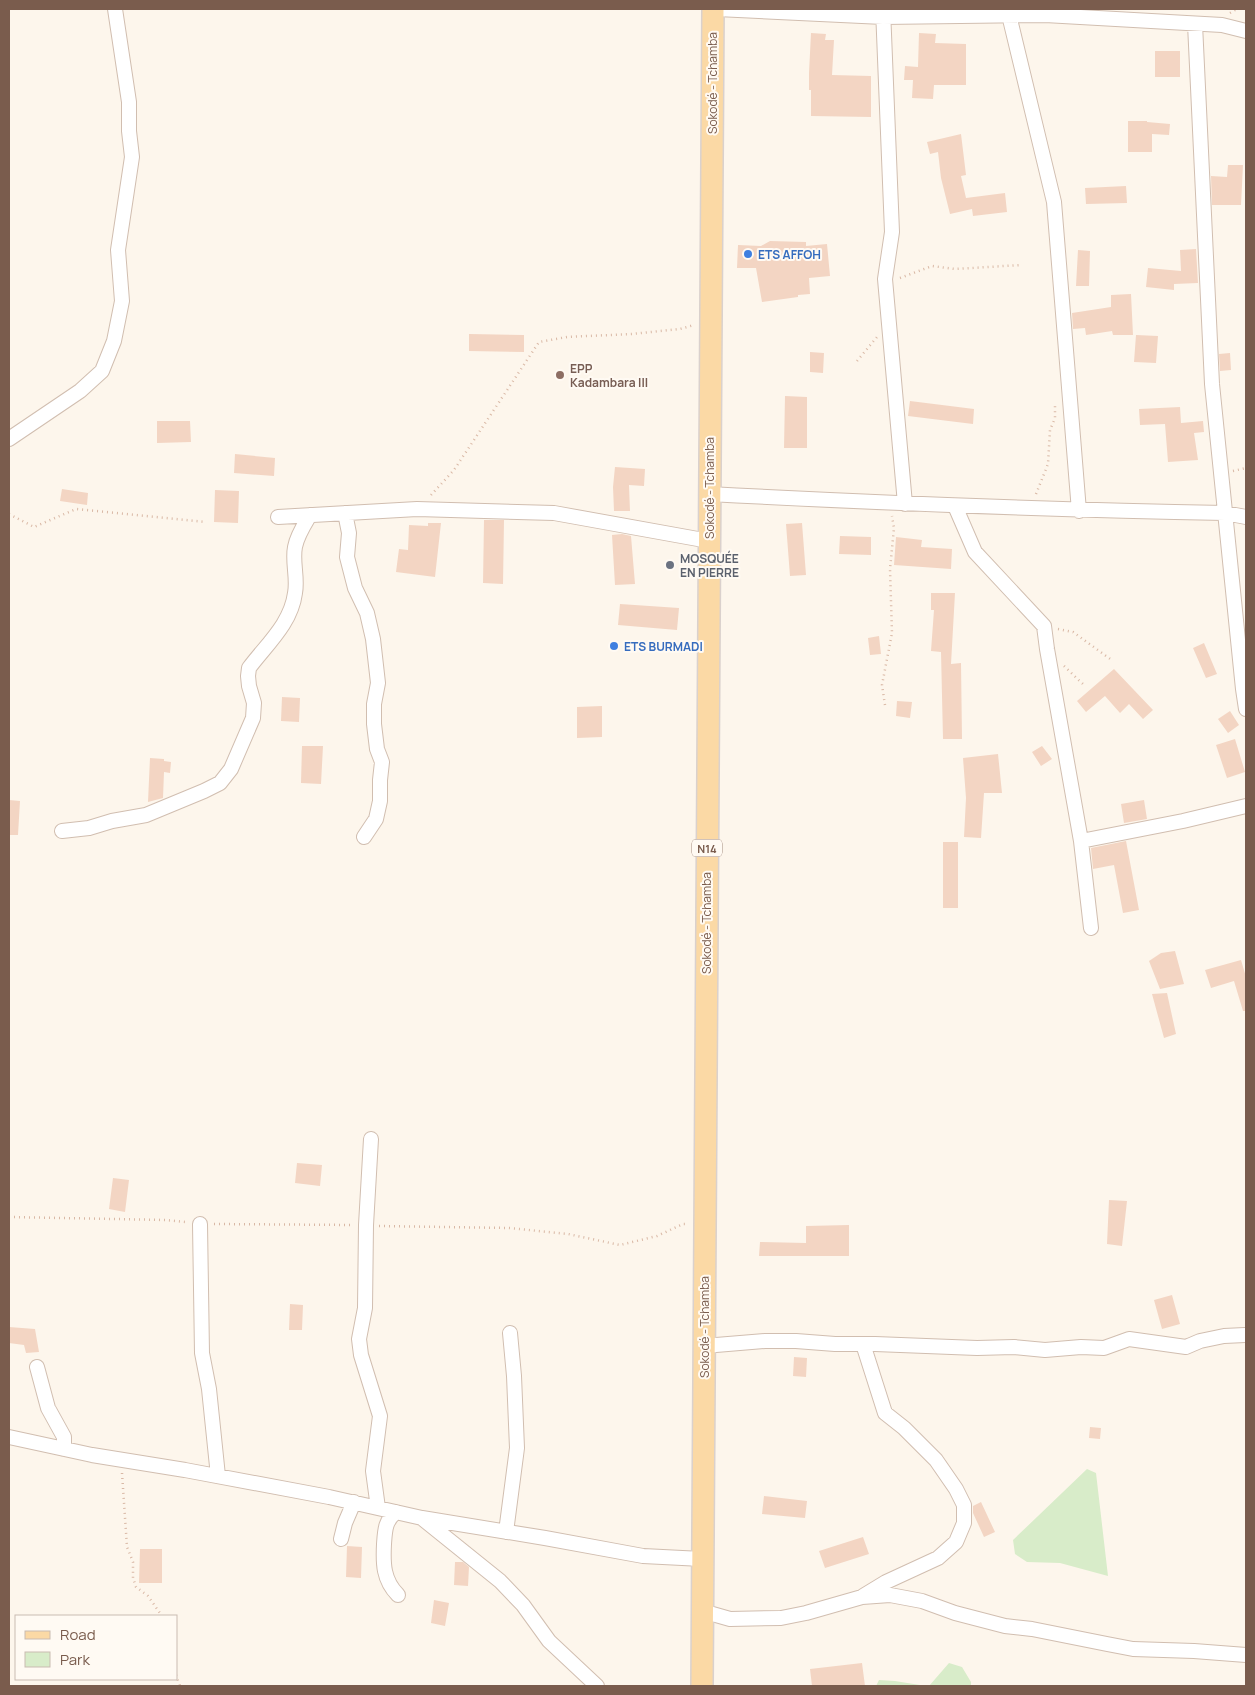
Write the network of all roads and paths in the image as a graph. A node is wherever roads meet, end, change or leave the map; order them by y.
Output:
1 (116, 9) edge
2 (713, 9) edge
3 (716, 9) edge
4 (1045, 12) edge
5 (883, 13) edge
6 (1009, 16) junction
7 (1195, 24) junction
8 (1246, 31) edge
9 (1021, 265) dead end
10 (885, 279) junction
11 (710, 321) junction
12 (1055, 402) dead end
13 (9, 439) edge
14 (709, 494) junction
15 (887, 503) junction
16 (905, 504) junction
17 (955, 506) junction
18 (418, 509) junction
19 (1027, 509) junction
20 (1079, 511) junction
21 (345, 513) junction
22 (9, 514) edge
23 (1224, 514) junction
24 (310, 515) junction
25 (1246, 517) edge
26 (278, 518) dead end
27 (206, 522) dead end
28 (709, 541) junction
29 (1044, 626) junction
30 (1113, 661) dead end
31 (884, 705) dead end
32 (1246, 709) edge
33 (1246, 806) edge
34 (62, 831) dead end
35 (364, 837) dead end
36 (1081, 841) junction
37 (1091, 928) dead end
38 (371, 1139) dead end
39 (200, 1224) dead end
40 (510, 1332) dead end
41 (1245, 1335) edge
42 (863, 1344) junction
43 (704, 1346) junction
44 (37, 1367) dead end
45 (9, 1437) edge
46 (64, 1449) junction
47 (122, 1460) junction
48 (218, 1476) junction
49 (354, 1502) junction
50 (378, 1508) junction
51 (396, 1512) junction
52 (422, 1518) junction
53 (506, 1532) junction
54 (341, 1539) dead end
55 (702, 1559) junction
56 (398, 1595) dead end
57 (862, 1597) junction
58 (702, 1610) junction
59 (161, 1615) edge
60 (1246, 1655) edge
61 (597, 1686) edge
62 (702, 1686) edge

1 - 13 street
2 - 11 main road, Sokodé - Tchamba / N14
3 - 5 street
4 - 6 street
4 - 7 street
5 - 6 street
5 - 10 street
6 - 20 street
7 - 8 street
7 - 23 street
9 - 10 path
10 - 16 street
11 - 14 main road, Sokodé - Tchamba / N14
11 - 18 path
12 - 19 path
14 - 15 street
14 - 28 main road, Sokodé - Tchamba / N14
15 - 16 street
15 - 31 path
16 - 17 street
17 - 19 street
17 - 29 street
18 - 21 street
18 - 28 street
19 - 20 street
20 - 23 street
21 - 24 street
21 - 35 street
22 - 27 path
23 - 25 street
23 - 32 street
24 - 26 street
24 - 34 street
28 - 43 main road, Sokodé - Tchamba / N14
29 - 30 path
29 - 36 street
33 - 36 street
36 - 37 street
38 - 50 street
39 - 48 street
40 - 53 street
41 - 42 street
42 - 43 street
42 - 57 street
43 - 55 main road, Sokodé - Tchamba / N14
44 - 46 street
45 - 46 street
46 - 47 street
47 - 48 street
47 - 59 path
48 - 49 street
49 - 50 street
49 - 54 street
50 - 51 street
51 - 52 street
51 - 56 street
52 - 53 street
52 - 61 street
53 - 55 street
55 - 58 main road, Sokodé - Tchamba / N14
57 - 58 street
57 - 60 street
58 - 62 main road, Sokodé - Tchamba / N14

